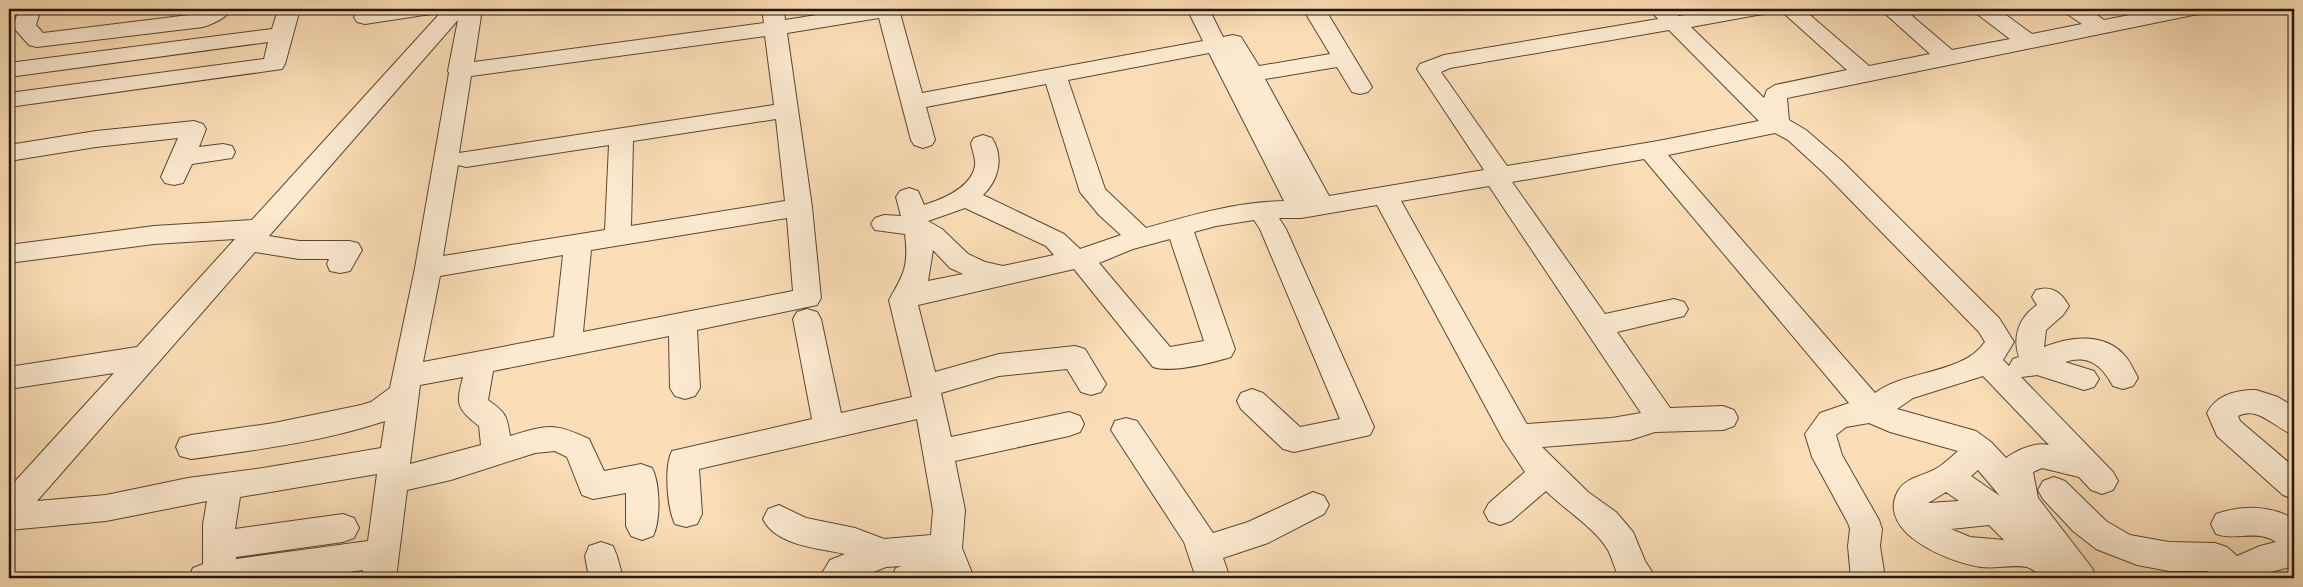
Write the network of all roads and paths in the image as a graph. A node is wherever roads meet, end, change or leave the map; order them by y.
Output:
1 (165, 9) edge
2 (221, 9) edge
3 (289, 9) edge
4 (424, 9) edge
5 (456, 9) edge
6 (471, 9) edge
7 (889, 9) edge
8 (1198, 9) edge
9 (1217, 9) edge
10 (1314, 9) edge
11 (1756, 9) edge
12 (1790, 9) edge
13 (1891, 9) edge
14 (1985, 9) edge
15 (2075, 9) edge
16 (2193, 9) edge
17 (139, 11) edge
18 (2143, 13) edge
19 (1668, 16) edge
20 (365, 17) dead end
21 (774, 19) edge
22 (21, 21) edge
23 (2101, 28) junction
24 (281, 34) junction
25 (2028, 42) junction
26 (1226, 44) junction
27 (1947, 57) junction
28 (1343, 59) junction
29 (9, 70) edge
30 (459, 72) junction
31 (1252, 74) junction
32 (1865, 74) junction
33 (1055, 75) junction
34 (1360, 88) dead end
35 (9, 100) edge
36 (913, 102) junction
37 (787, 110) junction
38 (1774, 122) junction
39 (621, 136) junction
40 (96, 139) junction
41 (922, 140) dead end
42 (983, 144) dead end
43 (1650, 150) junction
44 (223, 152) dead end
45 (9, 153) edge
46 (466, 159) dead end
47 (9, 170) edge
48 (1497, 176) junction
49 (1385, 195) junction
50 (964, 197) junction
51 (799, 207) junction
52 (1311, 207) junction
53 (1262, 210) junction
54 (913, 213) junction
55 (884, 224) dead end
56 (1179, 227) junction
57 (253, 235) junction
58 (618, 237) junction
59 (1141, 238) junction
60 (578, 244) junction
61 (9, 254) edge
62 (1077, 259) junction
63 (340, 264) dead end
64 (428, 268) junction
65 (1005, 276) junction
66 (2046, 297) dead end
67 (903, 300) junction
68 (1674, 309) dead end
69 (807, 320) dead end
70 (683, 322) junction
71 (1598, 326) junction
72 (567, 345) junction
73 (145, 357) junction
74 (481, 362) junction
75 (2037, 364) junction
76 (1996, 370) junction
77 (9, 378) edge
78 (2123, 378) dead end
79 (2084, 379) dead end
80 (1091, 384) dead end
81 (405, 385) junction
82 (685, 388) dead end
83 (926, 396) junction
84 (1252, 401) dead end
85 (1872, 410) junction
86 (1723, 418) dead end
87 (1662, 420) junction
88 (2294, 423) edge
89 (1069, 424) dead end
90 (829, 427) junction
91 (1126, 430) dead end
92 (1518, 437) junction
93 (191, 447) dead end
94 (1980, 450) junction
95 (497, 452) junction
96 (938, 452) junction
97 (393, 469) junction
98 (1549, 475) junction
99 (1948, 476) junction
100 (227, 486) junction
101 (2294, 486) edge
102 (2054, 490) dead end
103 (12, 504) edge
104 (1313, 505) dead end
105 (2010, 507) junction
106 (1500, 512) dead end
107 (686, 514) dead end
108 (1911, 516) junction
109 (779, 519) dead end
110 (2227, 524) dead end
111 (642, 526) dead end
112 (343, 528) dead end
113 (2294, 538) edge
114 (2294, 552) edge
115 (884, 553) junction
116 (2034, 555) junction
117 (1208, 564) edge
118 (952, 565) edge
119 (380, 566) edge
120 (216, 570) edge
121 (2237, 576) edge
122 (836, 578) edge
123 (908, 578) edge
124 (1639, 578) edge
125 (1868, 578) edge
126 (2079, 578) edge

1 - 17 street
2 - 22 street
3 - 24 street
4 - 20 street
5 - 57 street
6 - 30 street
7 - 21 street
7 - 36 street
8 - 26 street
9 - 26 street
10 - 28 street
11 - 19 street
12 - 32 street
13 - 27 street
14 - 25 street
15 - 23 street
16 - 18 street
17 - 22 street
18 - 23 street
19 - 38 street
19 - 48 street
21 - 30 street
21 - 37 street
23 - 25 street
24 - 29 street
24 - 35 street
25 - 27 street
26 - 31 street
26 - 33 street
26 - 52 street
27 - 32 street
28 - 31 street
28 - 34 street
30 - 64 street
31 - 52 street
32 - 38 street
33 - 36 street
33 - 59 street
36 - 41 street
37 - 39 street
37 - 51 street
38 - 43 street
38 - 76 street
39 - 46 street
39 - 58 street
40 - 44 street
40 - 45 street
40 - 47 street
42 - 50 street
43 - 48 street
43 - 85 street
48 - 49 street
48 - 71 street
49 - 52 street
49 - 92 street
50 - 54 street
50 - 62 street
51 - 58 street
51 - 70 street
52 - 53 street
53 - 56 street
53 - 84 street
54 - 55 street
54 - 65 street
54 - 67 street
56 - 59 street
56 - 62 street
57 - 61 street
57 - 63 street
57 - 73 street
58 - 60 street
59 - 62 street
60 - 64 street
60 - 72 street
62 - 65 street
64 - 81 street
65 - 67 street
66 - 75 street
67 - 83 street
68 - 71 street
69 - 90 street
70 - 72 street
70 - 82 street
71 - 87 street
72 - 74 street
73 - 77 street
73 - 103 street
74 - 81 street
74 - 95 street
75 - 76 street
75 - 78 street
75 - 79 street
76 - 85 street
76 - 105 street
80 - 83 street
81 - 93 street
81 - 97 street
83 - 90 street
83 - 96 street
85 - 94 street
85 - 125 street
86 - 87 street
87 - 92 street
88 - 101 street
89 - 96 street
90 - 107 street
91 - 117 street
92 - 98 street
94 - 99 street
94 - 105 street
95 - 97 street
95 - 111 street
96 - 118 street
97 - 100 street
97 - 119 street
98 - 106 street
98 - 124 street
99 - 105 street
99 - 108 street
100 - 103 street
100 - 120 street
102 - 121 street
104 - 117 street
105 - 108 street
105 - 116 street
105 - 126 street
108 - 116 street
109 - 115 street
110 - 113 street
112 - 120 street
114 - 121 street
115 - 118 street
115 - 122 street
116 - 126 street
118 - 123 street
119 - 120 street

